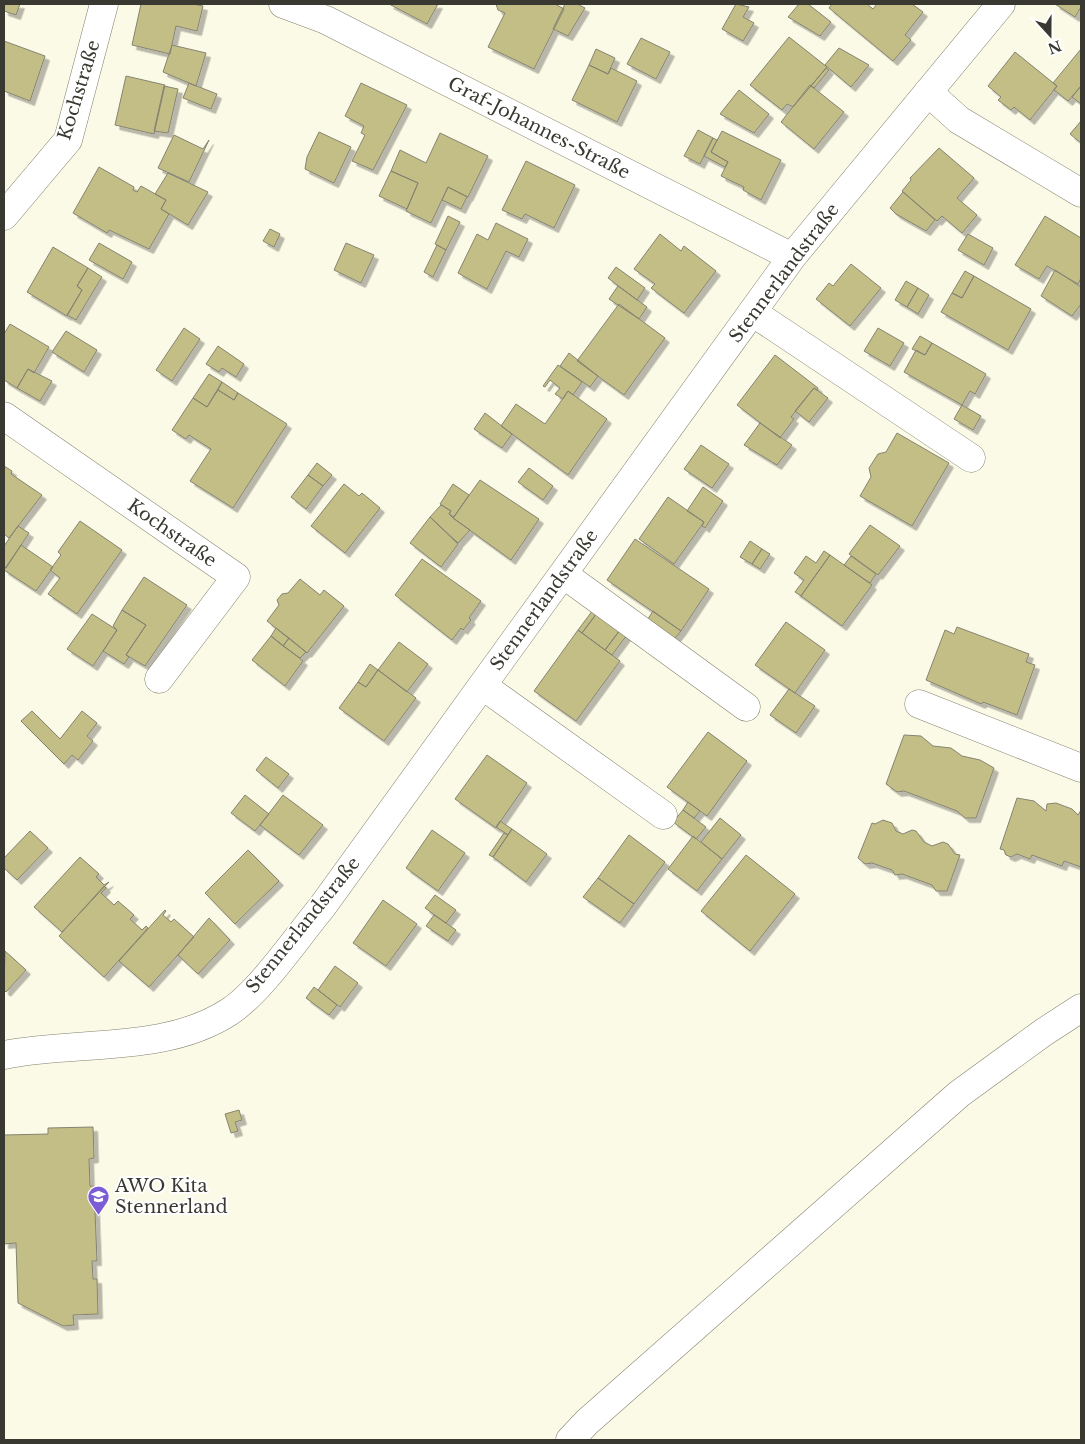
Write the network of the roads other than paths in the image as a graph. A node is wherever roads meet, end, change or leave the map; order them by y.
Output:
1 (104, 4) edge
2 (284, 4) edge
3 (1002, 4) edge
4 (928, 92) junction
5 (1081, 193) edge
6 (4, 216) edge
7 (792, 257) junction
8 (752, 312) junction
9 (4, 416) edge
10 (971, 458) dead end
11 (563, 574) junction
12 (159, 678) dead end
13 (482, 686) junction
14 (919, 704) dead end
15 (746, 706) dead end
16 (1081, 768) edge
17 (663, 814) dead end
18 (1081, 1008) edge
19 (4, 1055) edge
20 (570, 1440) edge

1 - 6 street, Kochstraße
2 - 7 street, Graf-Johannes-Straße
3 - 4 street, Stennerlandstraße
4 - 5 street
4 - 7 street, Stennerlandstraße
7 - 8 street, Stennerlandstraße
8 - 10 street
8 - 11 street, Stennerlandstraße
9 - 12 street, Kochstraße
11 - 13 street, Stennerlandstraße
11 - 15 street
13 - 17 street
13 - 19 street, Stennerlandstraße
14 - 16 street
18 - 20 street

